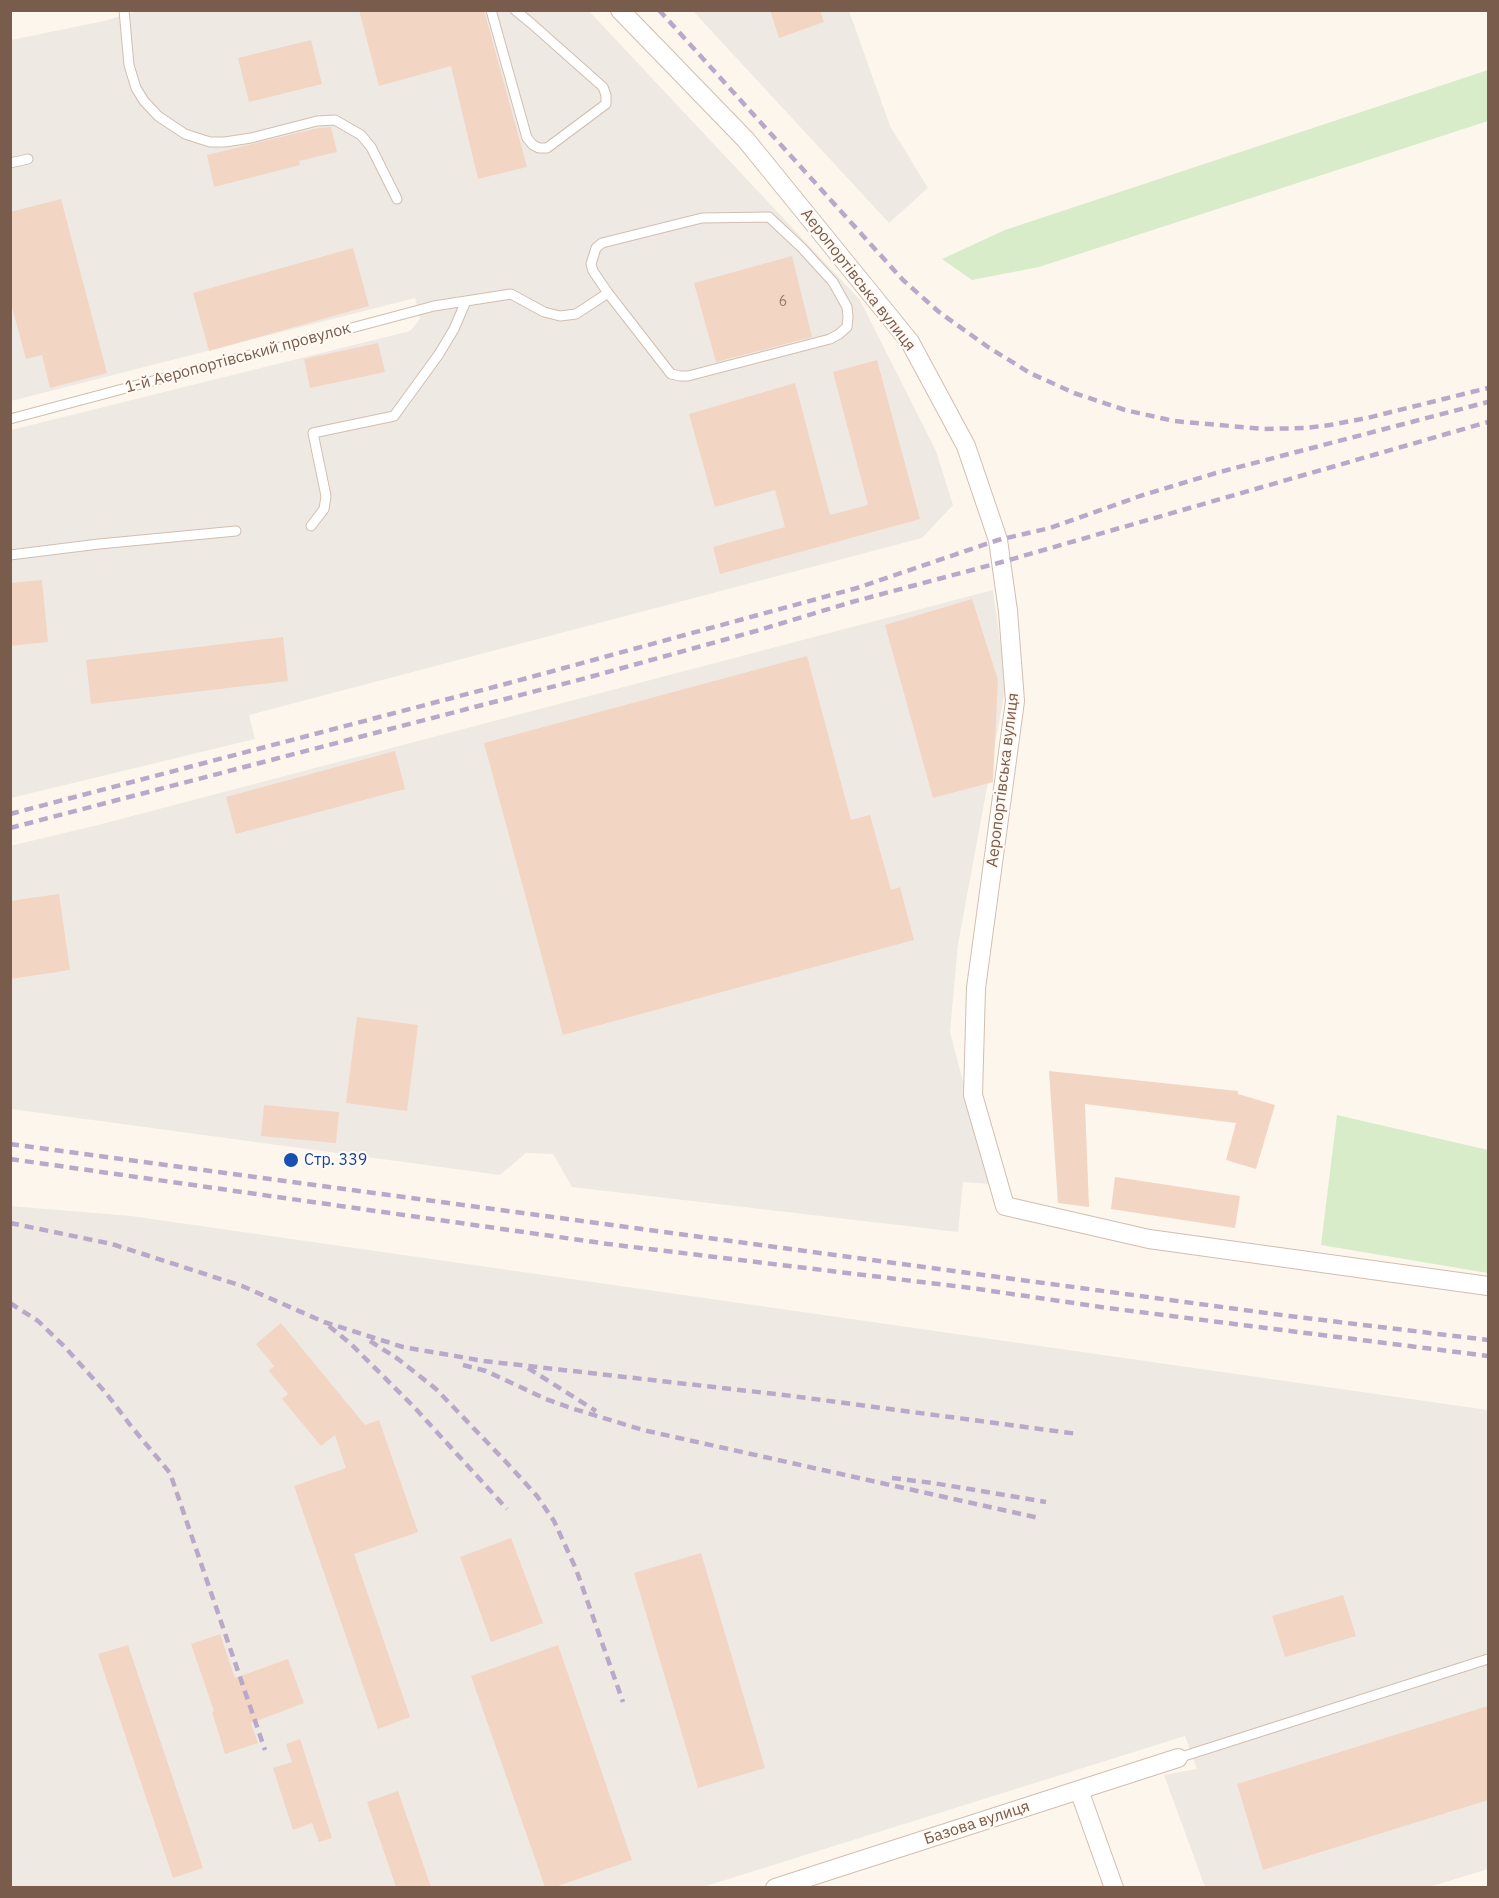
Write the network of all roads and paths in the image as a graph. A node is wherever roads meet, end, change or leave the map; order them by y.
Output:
1 (124, 10) edge
2 (491, 10) edge
3 (515, 10) edge
4 (620, 10) edge
5 (28, 159) dead end
6 (10, 163) edge
7 (397, 199) dead end
8 (608, 293) junction
9 (466, 301) junction
10 (10, 419) edge
11 (311, 526) dead end
12 (236, 531) dead end
13 (10, 555) edge
14 (1488, 1286) edge
15 (1488, 1659) edge
16 (1178, 1758) joint
17 (1079, 1790) junction
18 (775, 1887) edge
19 (1114, 1887) edge

1 - 7 lane
2 - 3 lane
4 - 14 street, Аеропортівська вулиця
5 - 6 lane
8 - 8 lane
8 - 9 lane, 1-й Аеропортівський провулок
9 - 10 lane, 1-й Аеропортівський провулок
9 - 11 lane
12 - 13 lane
15 - 16 lane
16 - 17 street, Базова вулиця
17 - 18 street, Базова вулиця
17 - 19 street

